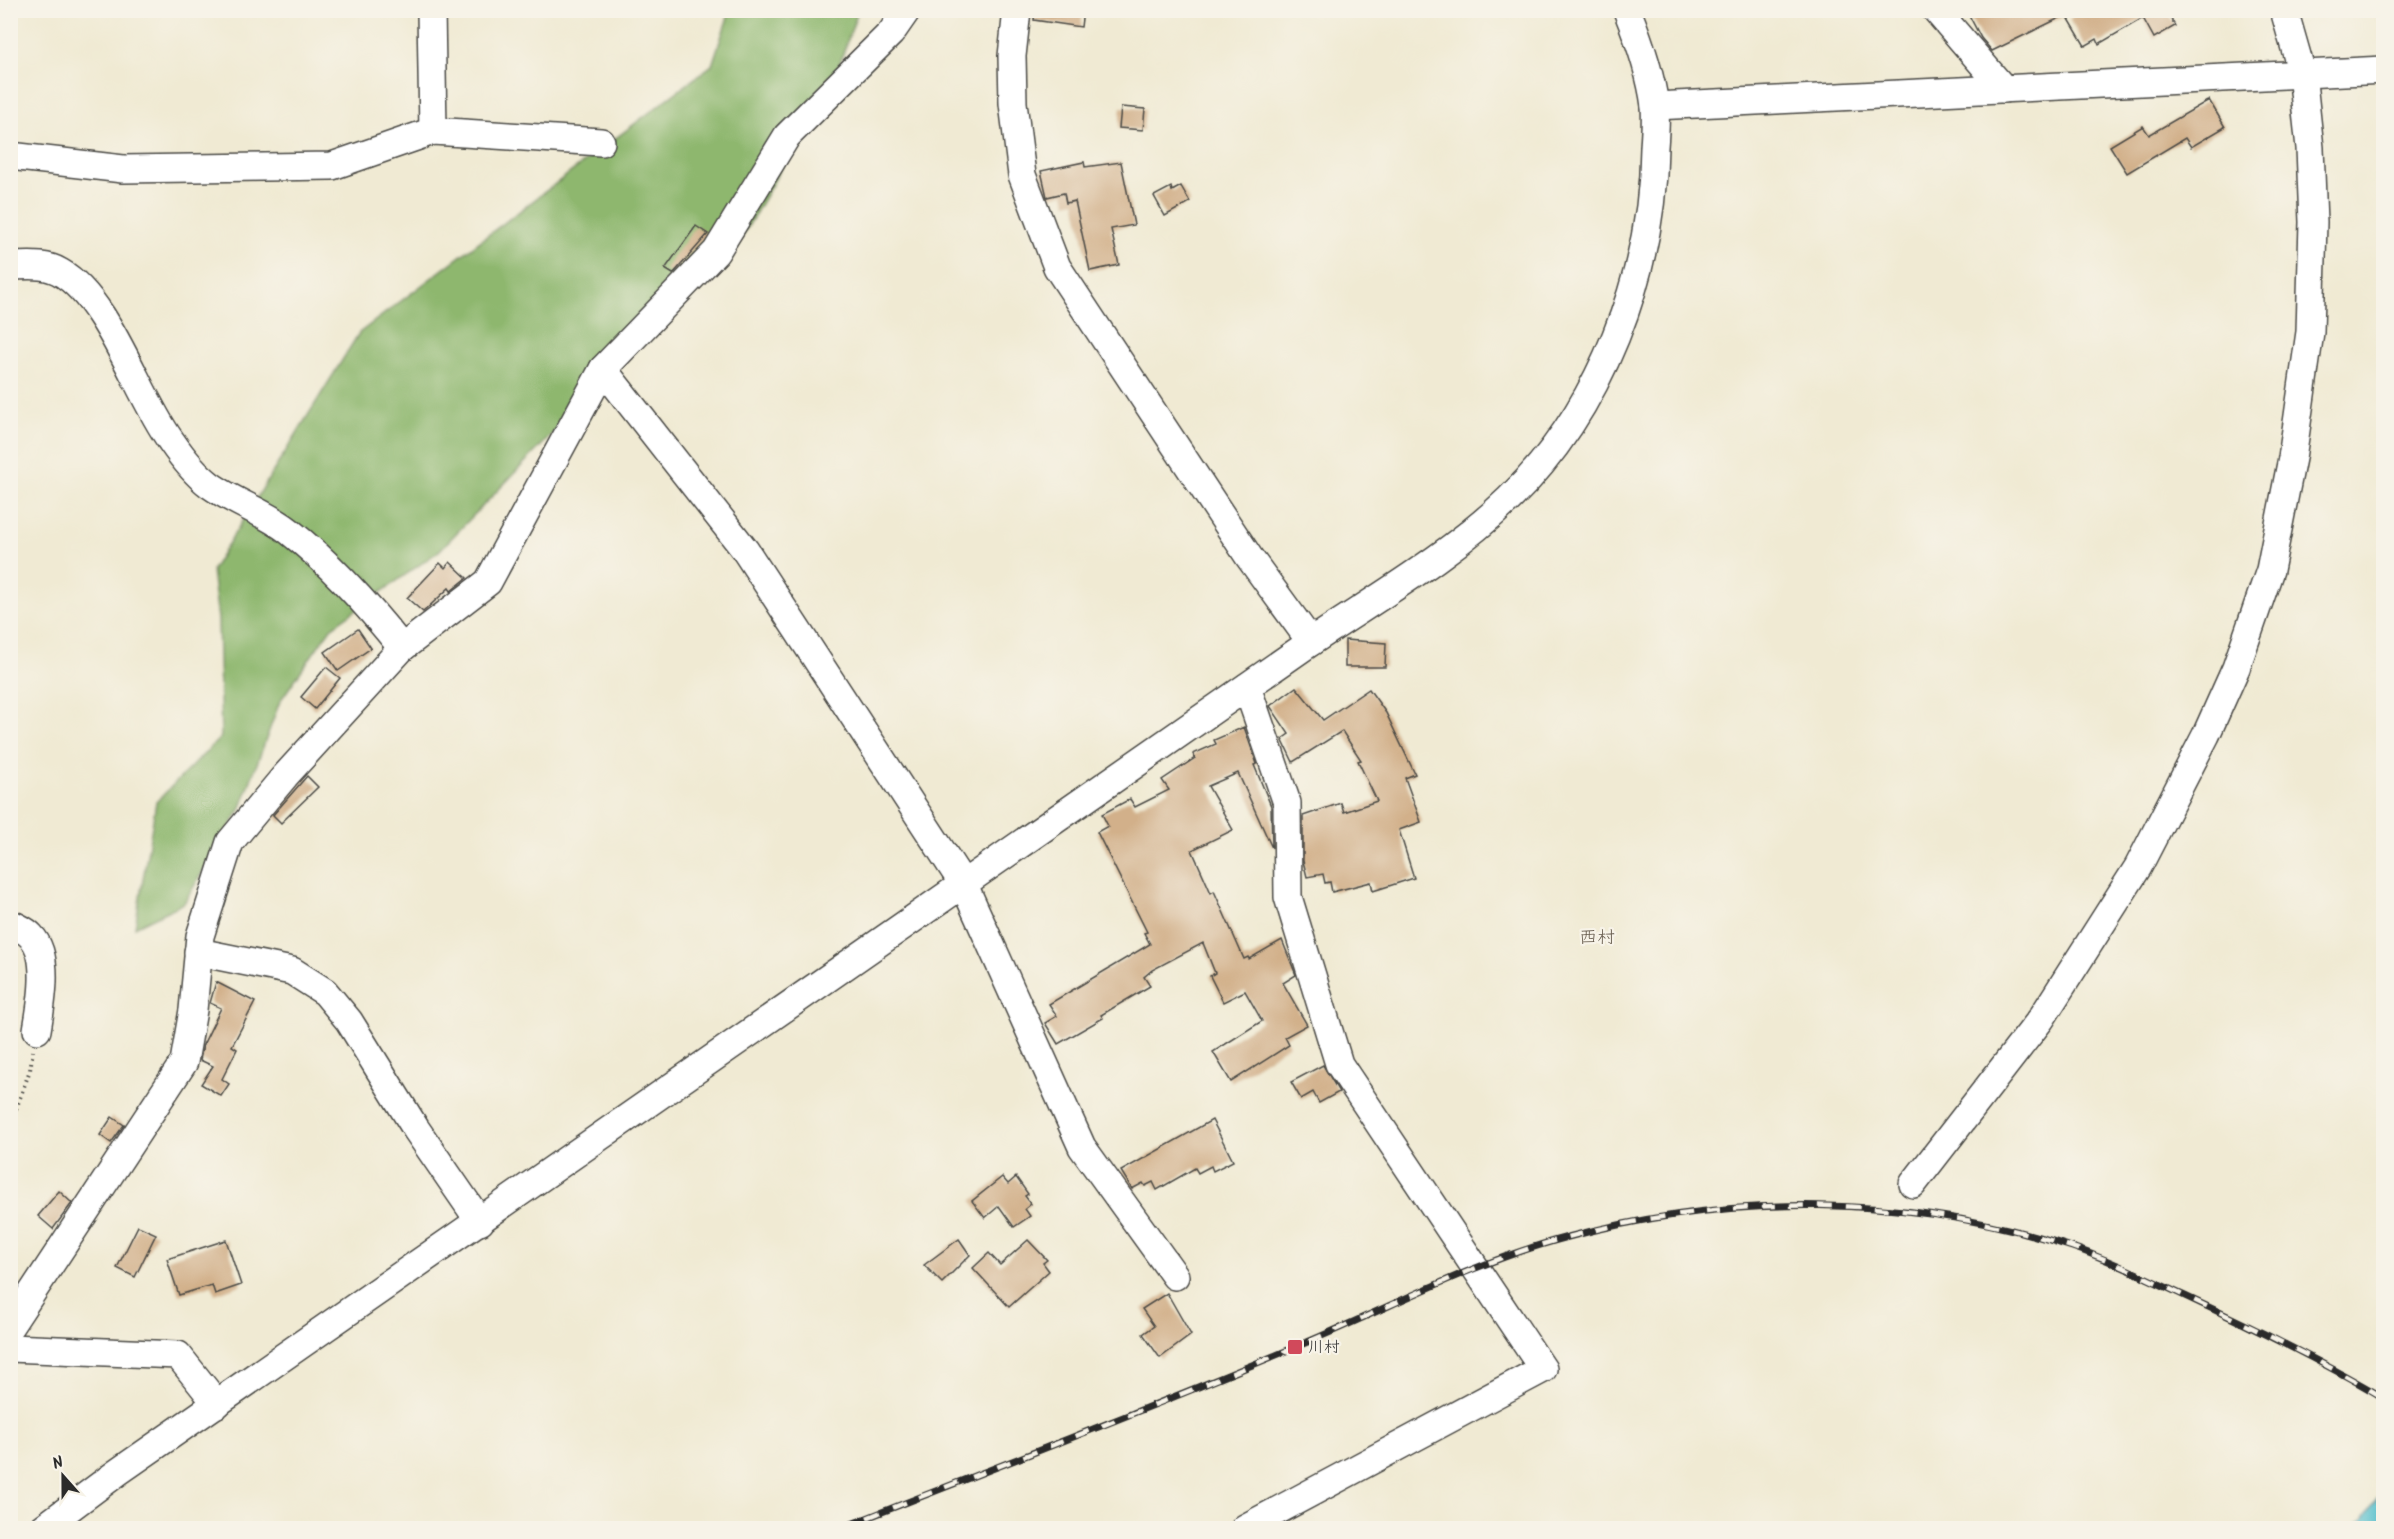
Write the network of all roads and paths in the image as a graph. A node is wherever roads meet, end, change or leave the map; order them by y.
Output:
1 (431, 10) edge
2 (907, 10) edge
3 (1017, 10) edge
4 (1627, 10) edge
5 (1936, 10) edge
6 (2284, 10) edge
7 (2384, 70) edge
8 (2302, 73) junction
9 (2004, 88) junction
10 (1655, 106) junction
11 (433, 131) junction
12 (601, 142) dead end
13 (10, 156) edge
14 (10, 266) edge
15 (603, 369) junction
16 (1311, 642) junction
17 (402, 648) junction
18 (1247, 687) junction
19 (964, 885) junction
20 (10, 923) edge
21 (198, 952) junction
22 (37, 1030) joint
23 (10, 1126) edge
24 (1913, 1184) dead end
25 (480, 1222) junction
26 (1175, 1276) dead end
27 (10, 1326) edge
28 (10, 1348) edge
29 (217, 1404) junction
30 (43, 1528) edge
31 (1245, 1528) edge

1 - 11 street
2 - 15 street
3 - 16 street
4 - 10 street
5 - 9 street
6 - 8 street
7 - 8 street
8 - 9 street
8 - 24 street
9 - 10 street
10 - 16 street
11 - 12 street
11 - 13 street
14 - 17 street
15 - 17 street
15 - 19 street
16 - 18 street
17 - 21 street
18 - 19 street
18 - 31 street
19 - 25 street
19 - 26 street
20 - 22 street
21 - 25 street
21 - 27 street
22 - 23 path
25 - 29 street
28 - 29 street
29 - 30 street

